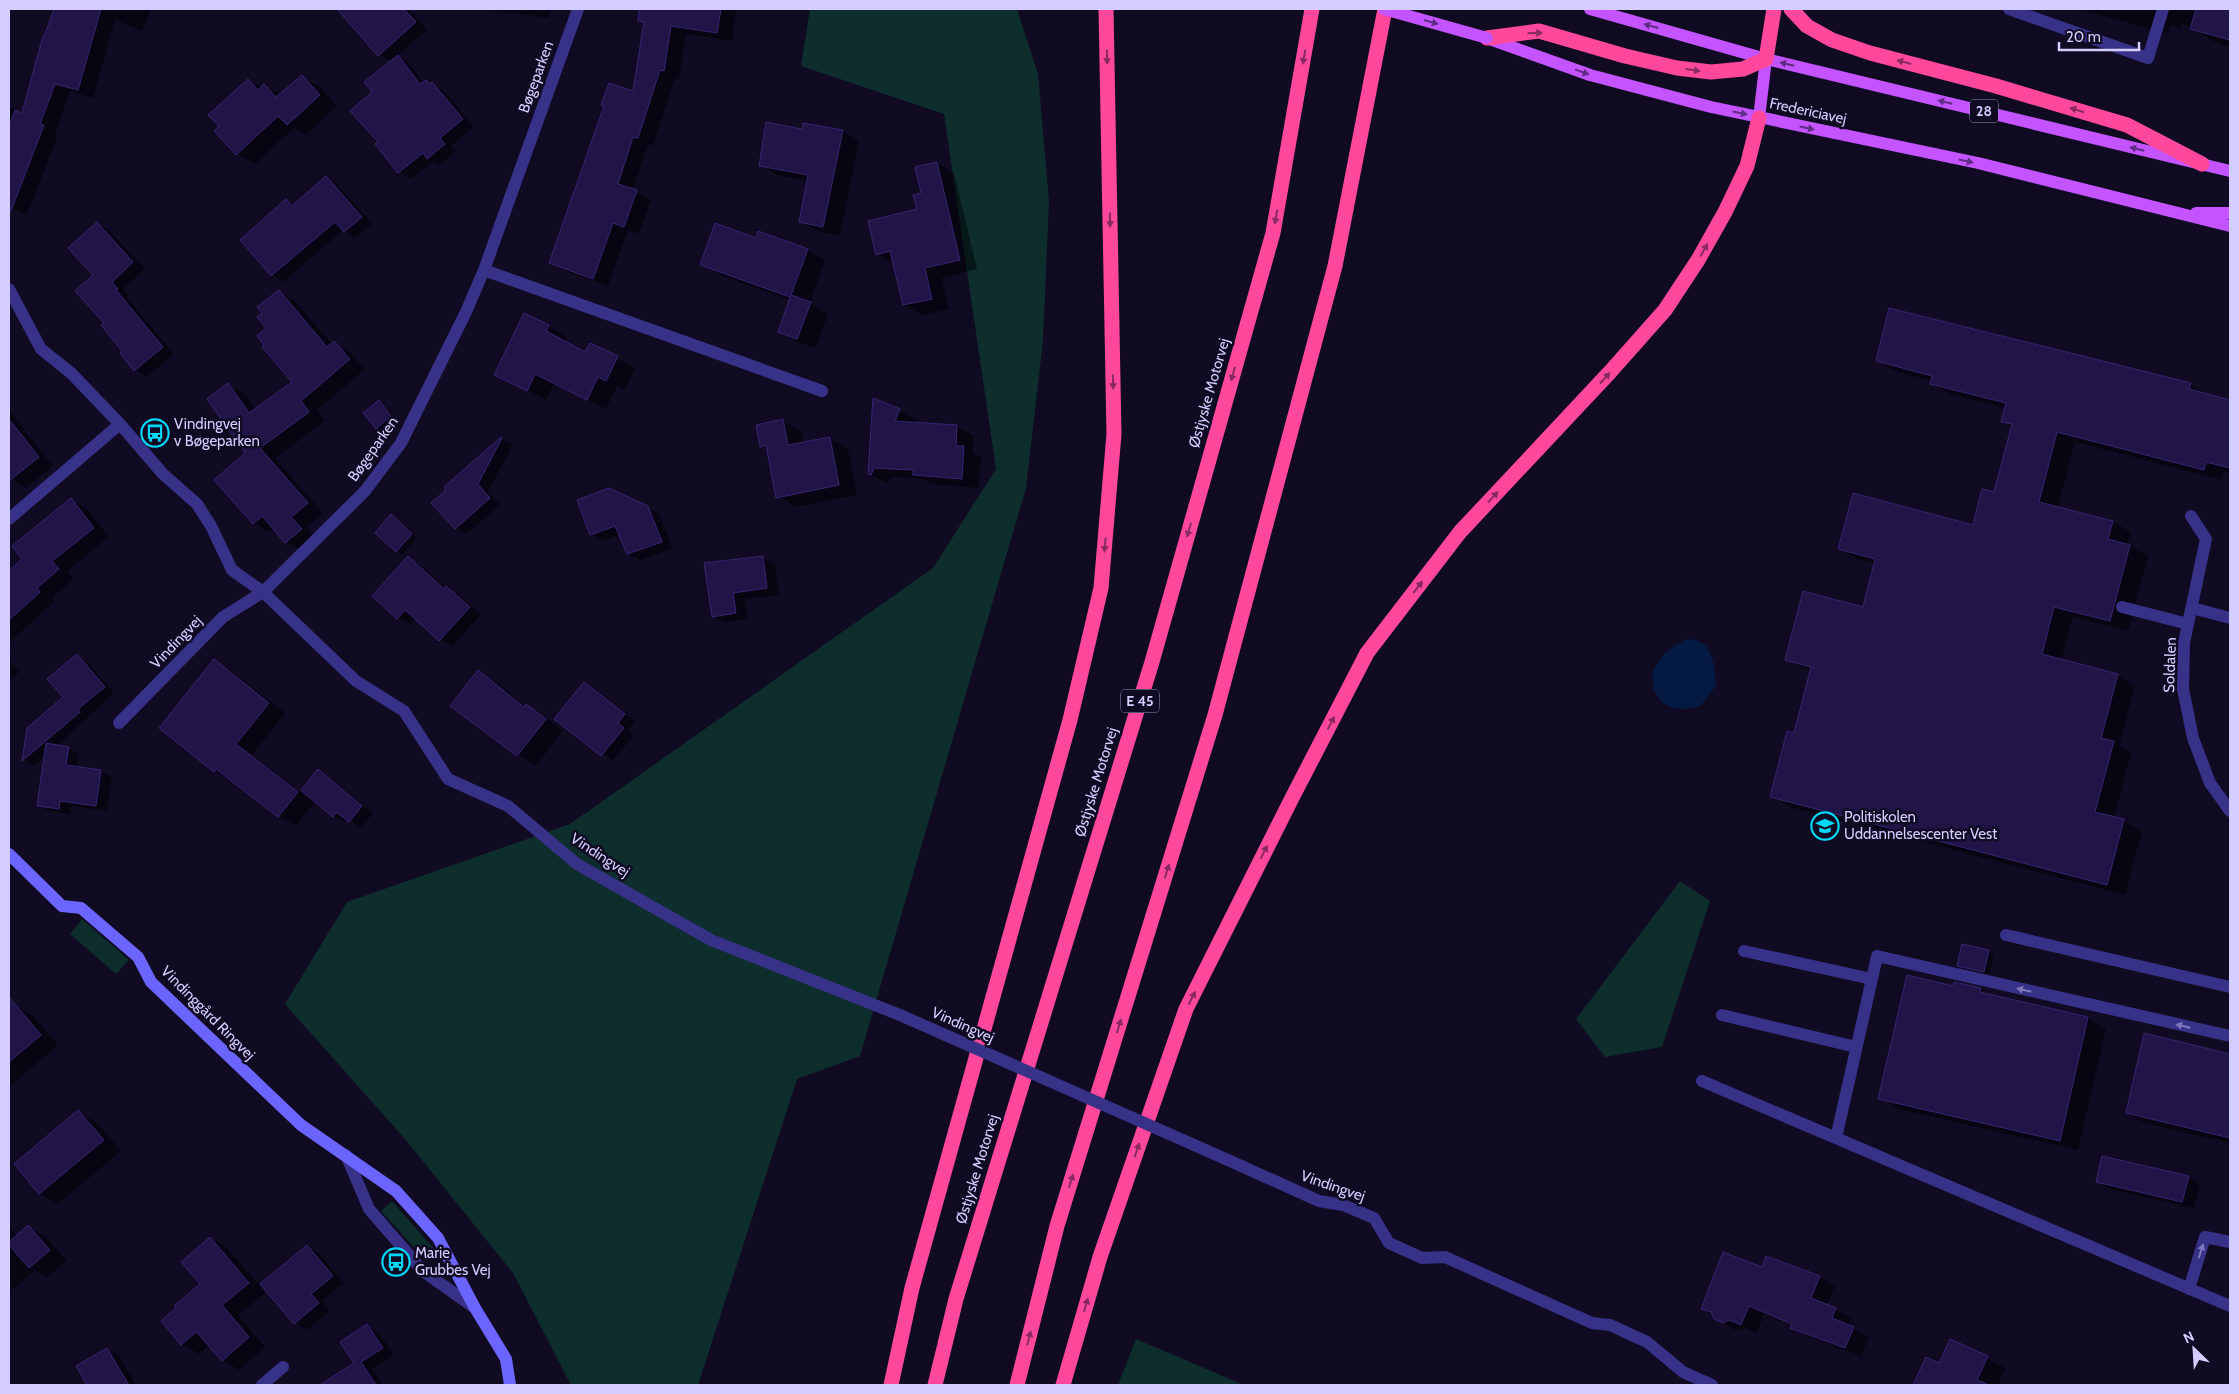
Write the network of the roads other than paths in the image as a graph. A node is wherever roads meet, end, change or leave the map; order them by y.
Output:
1 (578, 9) edge
2 (1106, 9) edge
3 (1312, 9) edge
4 (1385, 9) edge
5 (1590, 9) edge
6 (1774, 9) edge
7 (1791, 9) edge
8 (2008, 9) edge
9 (2163, 9) edge
10 (1487, 38) junction
11 (1766, 59) junction
12 (1759, 118) junction
13 (2202, 164) junction
14 (2230, 171) edge
15 (2171, 212) junction
16 (2230, 213) edge
17 (2230, 226) edge
18 (484, 270) junction
19 (9, 290) edge
20 (822, 391) dead end
21 (120, 424) junction
22 (2191, 516) dead end
23 (9, 519) edge
24 (263, 592) junction
25 (2122, 607) dead end
26 (2192, 608) junction
27 (2230, 618) edge
28 (2188, 624) junction
29 (119, 724) dead end
30 (2230, 811) edge
31 (9, 854) edge
32 (2006, 935) dead end
33 (1744, 951) dead end
34 (1872, 979) junction
35 (2230, 987) edge
36 (1722, 1015) dead end
37 (2230, 1036) edge
38 (1856, 1047) junction
39 (1702, 1081) dead end
40 (1836, 1138) junction
41 (346, 1156) junction
42 (2230, 1242) edge
43 (2189, 1288) junction
44 (2230, 1306) edge
45 (475, 1308) junction
46 (283, 1367) dead end
47 (262, 1385) edge
48 (510, 1385) edge
49 (891, 1385) edge
50 (935, 1385) edge
51 (1017, 1385) edge
52 (1063, 1385) edge
53 (1712, 1385) edge

1 - 18 street, Bøgeparken
2 -> 49 highway
3 -> 50 highway, Østjyske Motorvej / E 45
4 -> 10 main road, Fredericiavej, bridge
51 -> 4 highway
11 -> 5 main road, 28
6 - 11 highway
13 -> 7 highway
8 - 9 street
10 -> 11 highway
10 -> 12 main road, Fredericiavej
11 - 12 main road
13 -> 11 main road, 28
12 -> 15 main road, Fredericiavej
52 -> 12 highway
13 - 14 main road, 28
15 - 16 main road
15 - 17 main road, Fredericiavej
18 - 20 street
18 - 24 street, Bøgeparken
19 - 21 street, Vindingvej
21 - 23 street
21 - 24 street, Vindingvej
22 - 26 street, Soldalen
24 - 29 street, Vindingvej
24 - 53 street, Vindingvej, bridge
25 - 28 street
26 - 27 street
26 - 28 street, Soldalen
28 - 30 street, Soldalen
31 - 41 street, Vindinggård Ringvej
32 - 35 street
33 - 34 street
37 -> 34 street
34 - 38 street
36 - 38 street
38 - 40 street
39 - 40 street
40 - 43 street
41 - 45 street, Vindinggård Ringvej
41 - 45 street, Vindinggård Ringvej
43 -> 42 street
43 - 44 street
45 - 48 street, Vindinggård Ringvej
46 - 47 street

